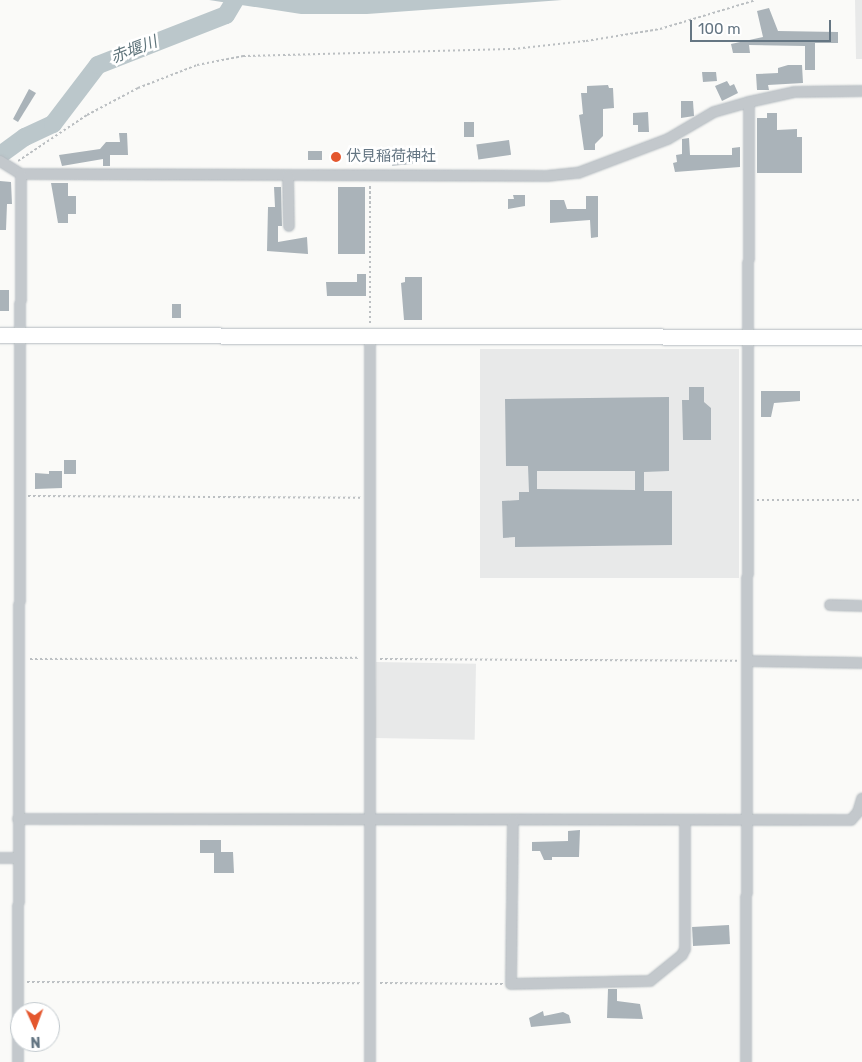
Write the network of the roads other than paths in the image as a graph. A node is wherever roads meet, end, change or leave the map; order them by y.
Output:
1 (862, 91) edge
2 (749, 102) junction
3 (5, 164) edge
4 (21, 174) junction
5 (288, 176) junction
6 (290, 226) dead end
7 (0, 335) edge
8 (19, 335) junction
9 (370, 336) junction
10 (747, 336) junction
11 (862, 337) edge
12 (830, 605) dead end
13 (862, 606) edge
14 (747, 661) junction
15 (862, 663) edge
16 (862, 799) edge
17 (18, 819) junction
18 (370, 820) junction
19 (512, 820) junction
20 (746, 820) junction
21 (685, 821) junction
22 (0, 858) edge
23 (17, 858) junction
24 (18, 1062) edge
25 (370, 1062) edge
26 (746, 1062) edge

1 - 2 street
2 - 5 street
2 - 10 street
3 - 4 street
4 - 5 street
4 - 8 street
5 - 6 street
7 - 8 street
8 - 9 street
8 - 17 street
9 - 10 street
9 - 18 street
10 - 11 street
10 - 14 street
12 - 13 street
14 - 15 street
14 - 20 street
16 - 20 street
17 - 18 street
17 - 23 street
18 - 19 street
18 - 25 street
19 - 21 street
19 - 21 street
20 - 21 street
20 - 26 street
22 - 23 street
23 - 24 street

